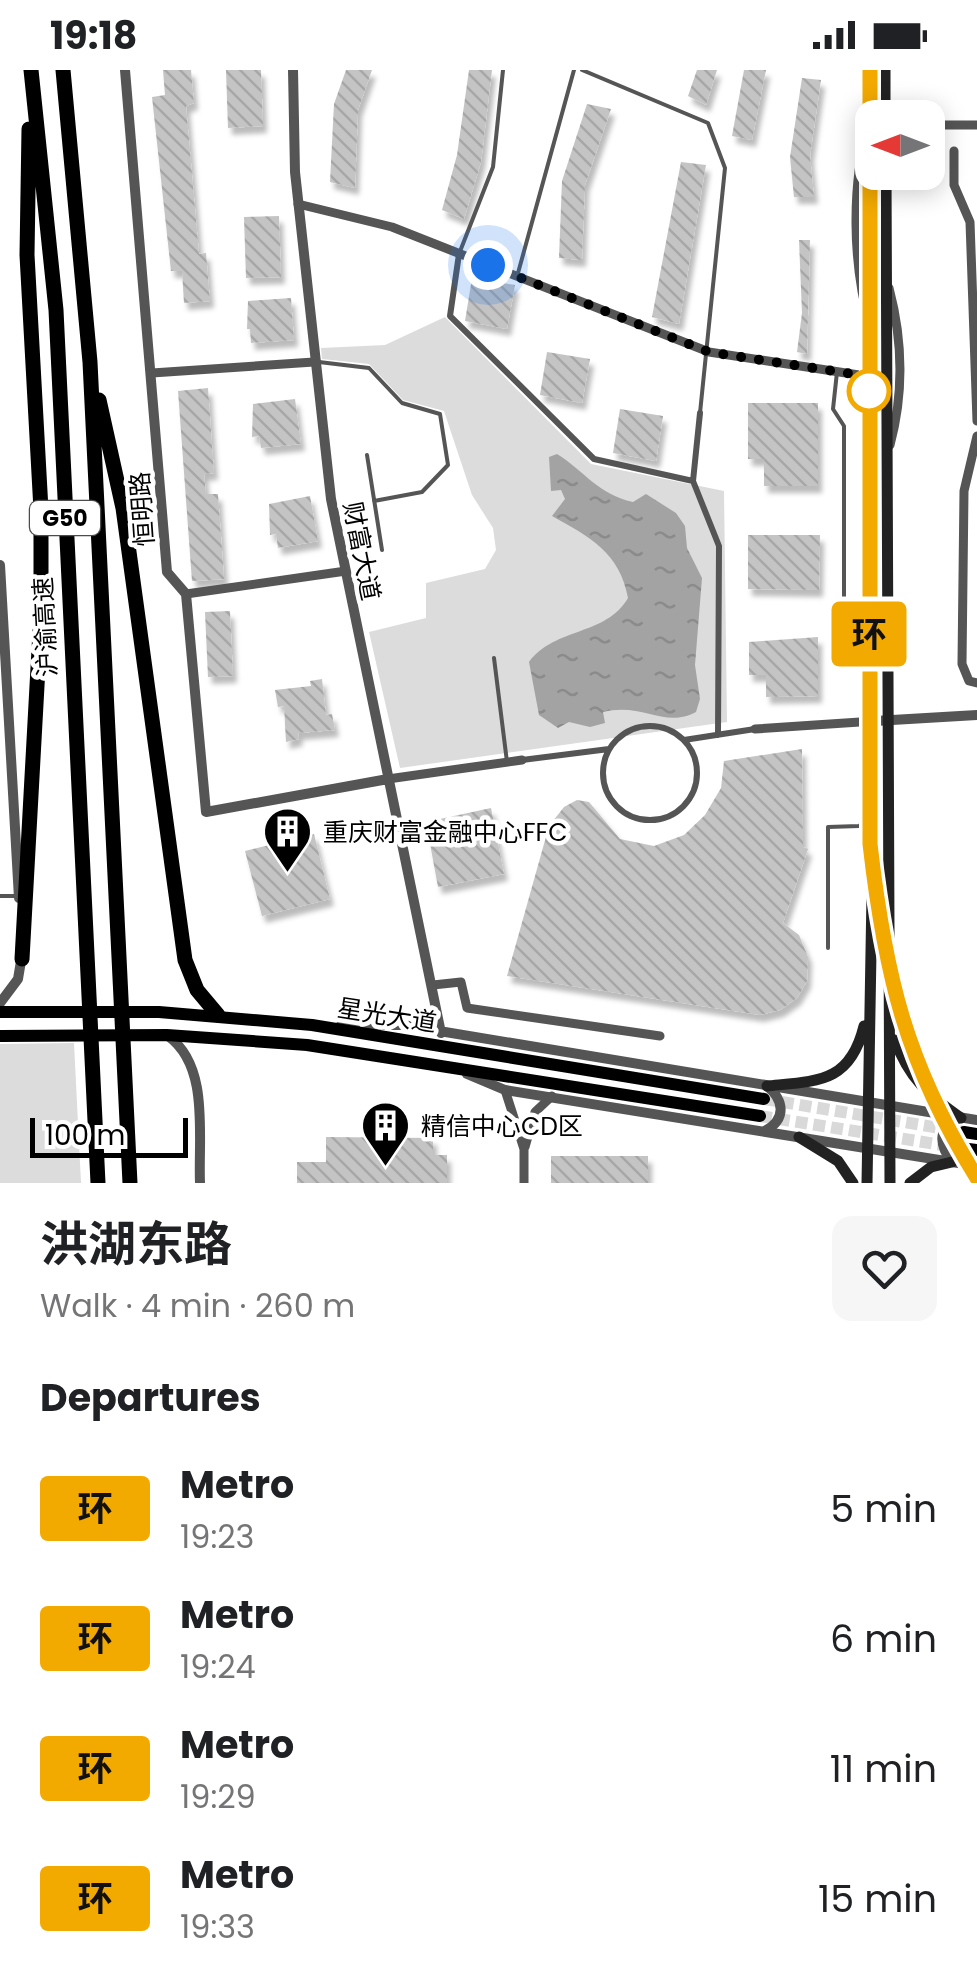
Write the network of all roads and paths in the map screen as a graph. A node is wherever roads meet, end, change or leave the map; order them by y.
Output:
1 (30, 70) edge
2 (63, 70) edge
3 (126, 70) edge
4 (293, 70) edge
5 (503, 70) edge
6 (574, 70) edge
7 (582, 70) edge
8 (870, 70) edge
9 (885, 70) edge
10 (885, 100) edge
11 (945, 125) edge
12 (977, 125) edge
13 (954, 151) dead end
14 (886, 190) edge
15 (298, 204) junction
16 (974, 221) edge
17 (459, 254) junction
18 (517, 276) junction
19 (709, 352) junction
20 (90, 362) junction
21 (314, 362) junction
22 (838, 372) junction
23 (152, 374) junction
24 (872, 377) junction
25 (700, 413) joint
26 (977, 421) edge
27 (977, 436) edge
28 (367, 455) dead end
29 (693, 481) junction
30 (374, 501) junction
31 (382, 550) dead end
32 (0, 565) edge
33 (346, 571) junction
34 (186, 594) junction
35 (494, 658) dead end
36 (844, 669) dead end
37 (977, 683) edge
38 (977, 716) edge
39 (875, 720) junction
40 (890, 720) junction
41 (754, 729) joint
42 (718, 735) junction
43 (684, 740) junction
44 (610, 749) junction
45 (522, 760) joint
46 (507, 762) junction
47 (388, 780) junction
48 (874, 814) junction
49 (0, 896) edge
50 (19, 896) junction
51 (828, 948) dead end
52 (22, 959) junction
53 (434, 985) junction
54 (870, 1002) junction
55 (0, 1003) edge
56 (0, 1012) edge
57 (218, 1015) junction
58 (312, 1025) junction
59 (892, 1032) junction
60 (441, 1033) junction
61 (0, 1036) edge
62 (167, 1036) junction
63 (660, 1036) dead end
64 (451, 1067) junction
65 (504, 1090) junction
66 (765, 1092) junction
67 (552, 1096) junction
68 (868, 1104) junction
69 (890, 1107) junction
70 (760, 1116) tunnel mouth
71 (977, 1120) edge
72 (967, 1128) edge
73 (764, 1131) junction
74 (799, 1136) junction
75 (867, 1148) junction
76 (961, 1148) tunnel mouth
77 (524, 1149) junction
78 (977, 1150) edge
79 (890, 1152) junction
80 (952, 1162) junction
81 (977, 1166) edge
82 (98, 1183) edge
83 (130, 1183) edge
84 (200, 1183) edge
85 (524, 1183) edge
86 (853, 1183) edge
87 (867, 1183) edge
88 (890, 1183) edge
89 (910, 1183) edge

1 - 52 highway
1 - 82 highway, 沪渝高速 / G50
2 - 20 highway, G50
3 - 23 street, 恒明路
4 - 15 street, 财富大道
5 - 17 lane
6 - 18 lane
7 - 19 lane
8 - 24 main road
9 - 10 main road
11 - 12 street
13 - 16 street
14 - 40 main road
15 - 17 street
15 - 21 street, 财富大道
16 - 26 street
17 - 18 street
17 - 29 street
18 - 19 street
19 - 22 street
19 - 25 lane
20 - 57 highway
20 - 83 highway, G50
21 - 23 street
21 - 30 lane
21 - 33 street, 财富大道
22 - 24 street
22 - 36 lane
23 - 34 street, 恒明路
24 - 39 main road
25 - 29 street
27 - 37 street
28 - 30 lane
29 - 42 street
30 - 31 lane
32 - 50 street
33 - 34 street
33 - 47 street, 财富大道
34 - 47 street, 恒明路
35 - 46 lane
38 - 40 street
39 - 40 street
39 - 41 street
39 - 48 main road
40 - 59 main road
41 - 42 street
42 - 43 street
43 - 44 street
43 - 44 street
44 - 45 street
45 - 46 street
46 - 47 street
47 - 53 street, 财富大道
48 - 51 lane
48 - 54 main road
49 - 50 lane
50 - 52 street
52 - 55 street
53 - 60 street, 财富大道
53 - 63 street
54 - 66 main road
54 - 68 main road
56 - 57 main road, 星光大道
57 - 58 main road, 星光大道
58 - 60 street
58 - 66 main road, 星光大道
59 - 69 main road
59 - 72 main road
60 - 66 street
61 - 62 main road, 星光大道
62 - 64 main road, 星光大道
62 - 84 street
64 - 65 street
64 - 70 main road, 星光大道
65 - 67 street
65 - 77 street
66 - 68 street
66 - 73 street
67 - 73 street
67 - 77 street
68 - 69 street
68 - 75 main road
69 - 72 street
69 - 79 main road
71 - 72 street
72 - 80 street
73 - 74 street
74 - 75 street
74 - 86 main road
75 - 79 street
75 - 87 main road
76 - 78 main road
77 - 85 street
79 - 80 street
79 - 88 main road
80 - 81 street
80 - 89 main road

